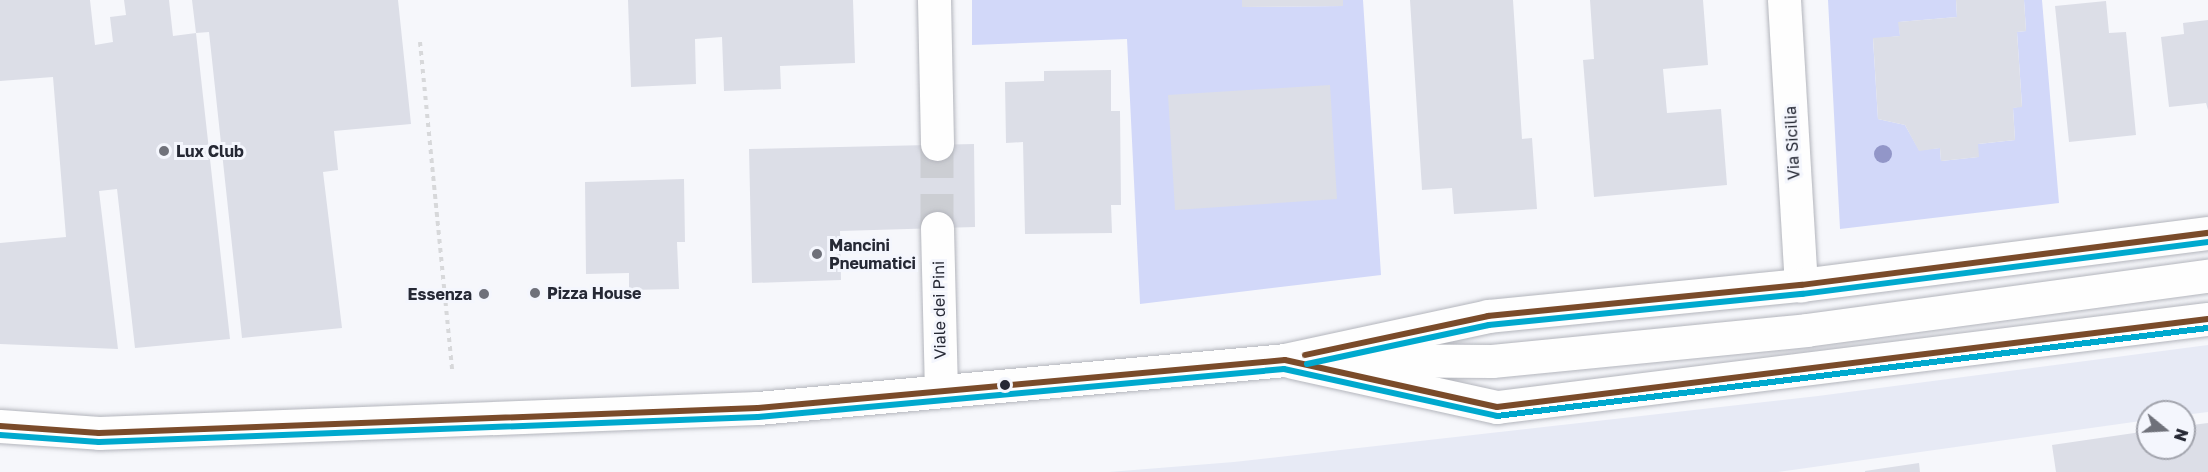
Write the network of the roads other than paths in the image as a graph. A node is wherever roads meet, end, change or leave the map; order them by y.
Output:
1 (934, 0) edge
2 (1784, 0) edge
3 (937, 144) tunnel mouth
4 (937, 228) tunnel mouth
5 (2208, 233) edge
6 (2208, 276) edge
7 (1801, 285) junction
8 (2208, 319) edge
9 (1285, 360) junction
10 (941, 391) junction
11 (0, 426) edge

1 - 3 main road
2 - 7 main road, Via Sicilia
4 - 10 main road, Viale dei Pini
5 - 7 main road
6 - 9 main road
7 - 9 main road
8 - 9 main road
9 - 10 main road
10 - 11 main road

